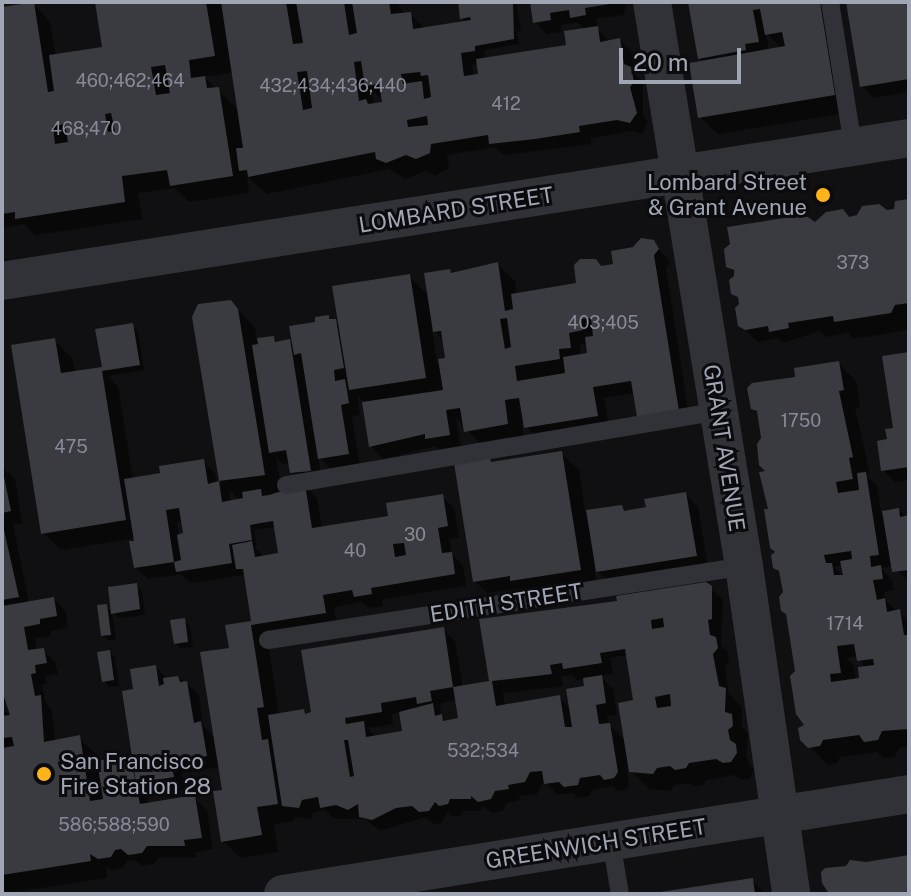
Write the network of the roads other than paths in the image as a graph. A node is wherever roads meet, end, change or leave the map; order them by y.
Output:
1 (652, 2) edge
2 (830, 2) edge
3 (909, 138) edge
4 (853, 146) junction
5 (679, 175) junction
6 (2, 281) edge
7 (719, 411) junction
8 (286, 485) dead end
9 (744, 566) junction
10 (268, 640) dead end
11 (909, 794) edge
12 (778, 814) junction
13 (611, 841) junction
14 (283, 894) edge
15 (620, 894) edge
16 (791, 894) edge

1 - 5 street, GRANT AVENUE
2 - 4 lane
3 - 4 street, LOMBARD STREET
4 - 5 street, LOMBARD STREET
5 - 6 street, LOMBARD STREET
5 - 7 street, GRANT AVENUE
7 - 8 lane
7 - 9 street, GRANT AVENUE
9 - 10 lane, EDITH STREET
9 - 12 street, GRANT AVENUE
11 - 12 street, GREENWICH STREET
12 - 13 street, GREENWICH STREET
12 - 16 street, GRANT AVENUE
13 - 14 street, GREENWICH STREET
13 - 15 lane

